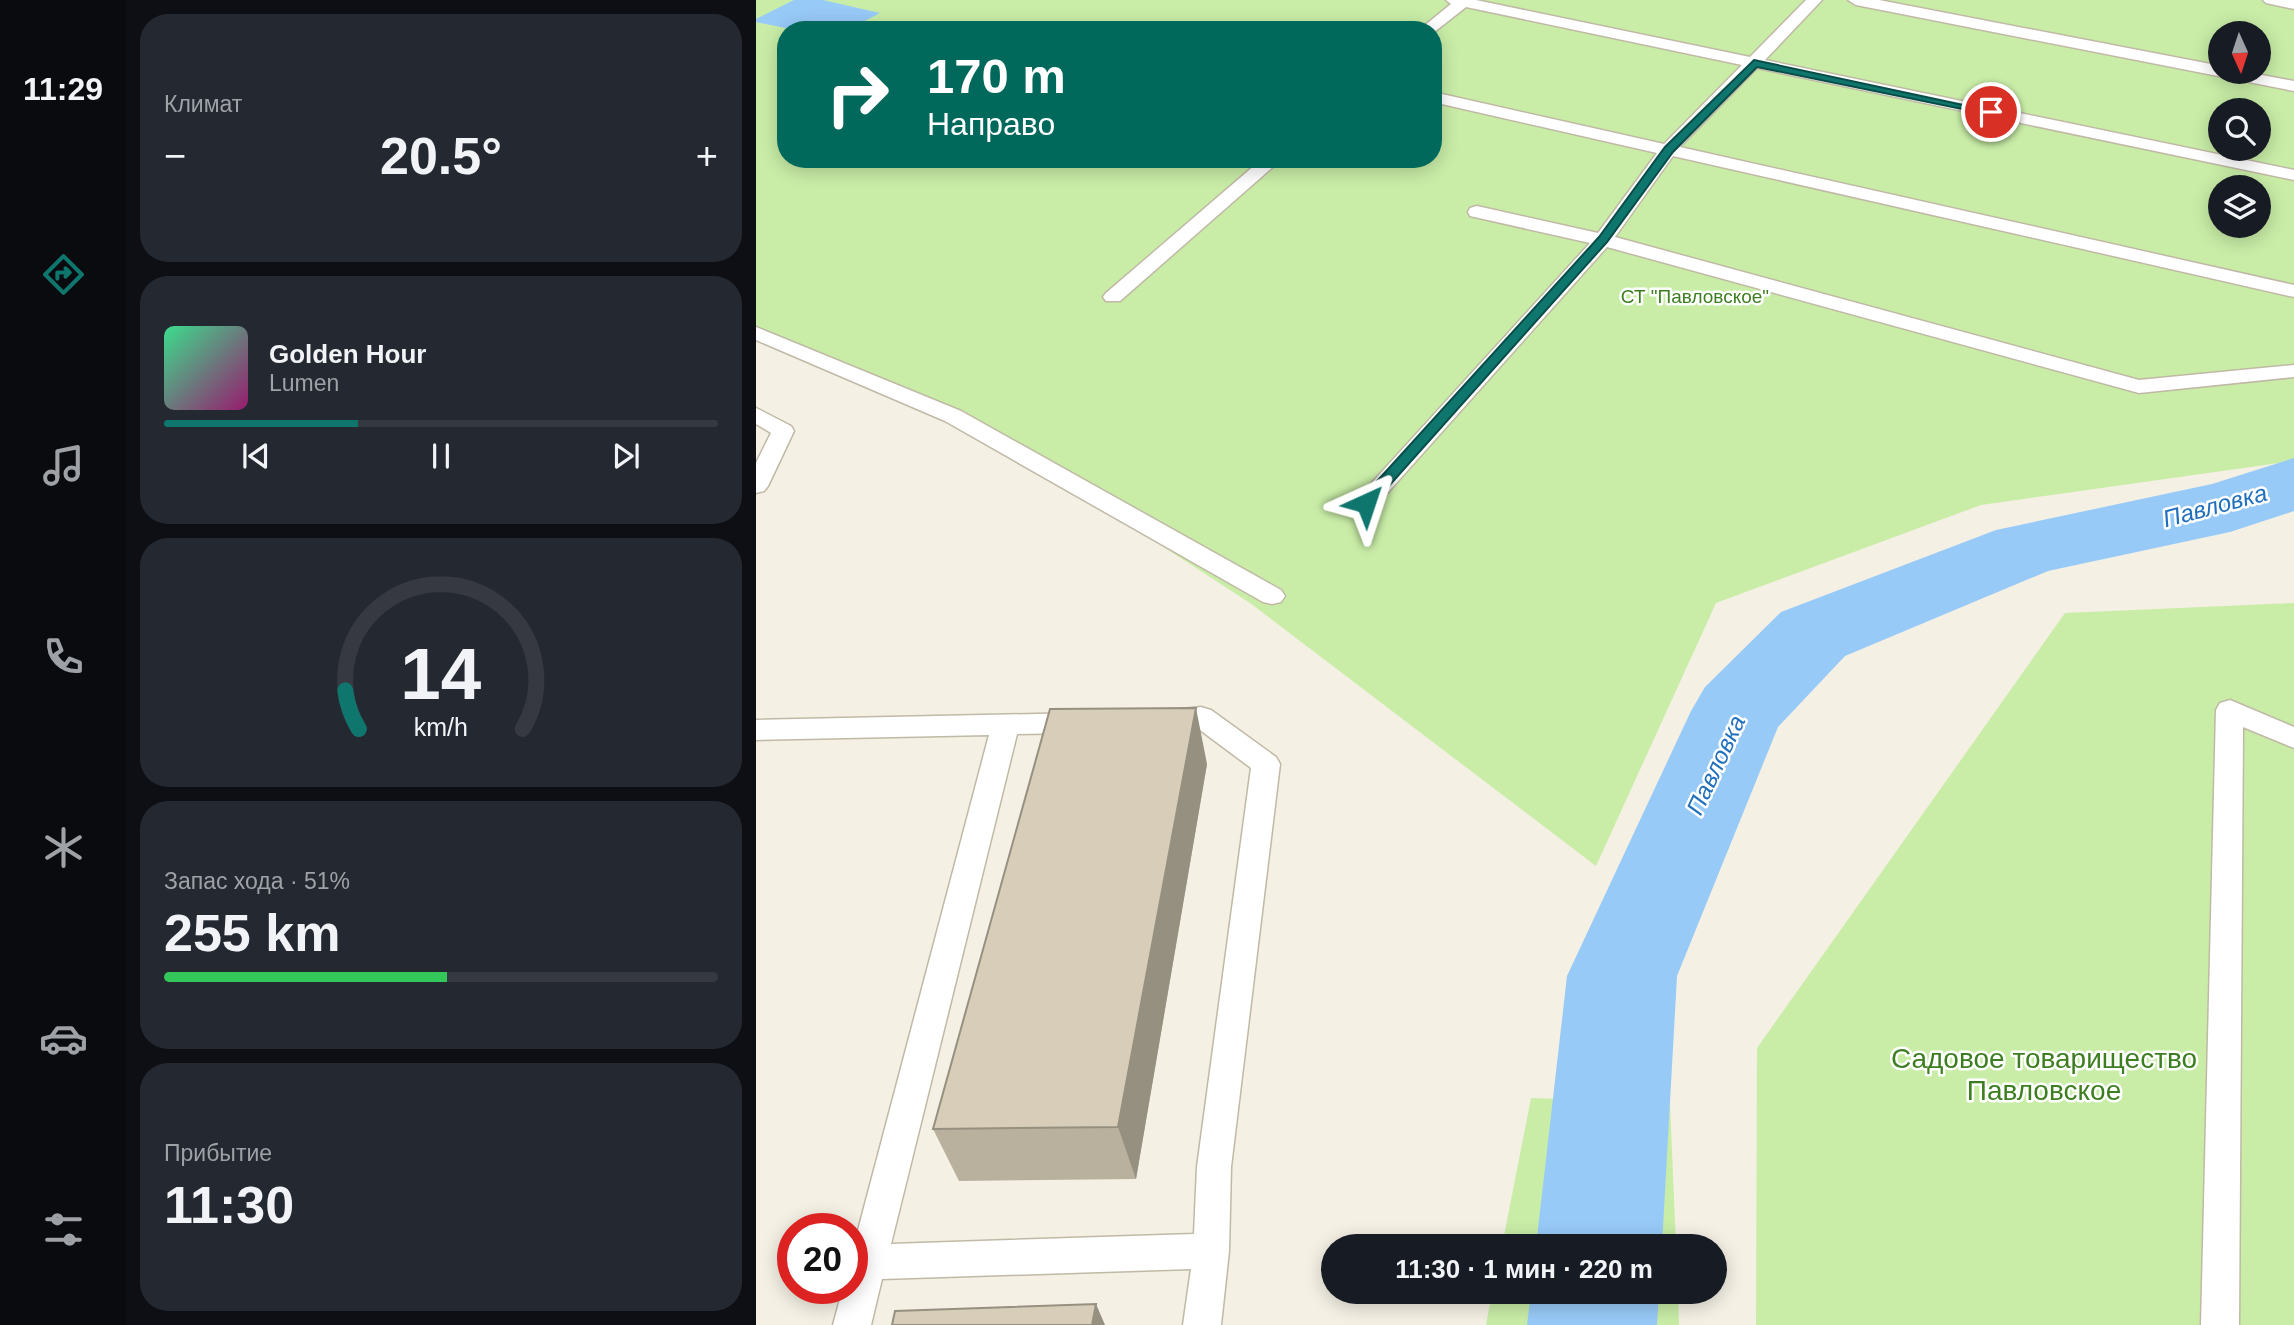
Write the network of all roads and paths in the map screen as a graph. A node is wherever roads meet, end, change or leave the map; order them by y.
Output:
1 (1814, 0) edge
2 (1856, 0) edge
3 (2272, 0) edge
4 (1460, 1) edge
5 (2294, 4) edge
6 (1437, 21) edge
7 (1754, 63) junction
8 (2208, 69) edge
9 (2272, 82) edge
10 (2294, 86) edge
11 (1442, 99) edge
12 (1669, 149) junction
13 (1263, 168) edge
14 (2294, 175) edge
15 (1476, 212) dead end
16 (1603, 240) junction
17 (2294, 291) edge
18 (1113, 297) dead end
19 (756, 332) edge
20 (2294, 371) edge
21 (756, 415) edge
22 (758, 478) edge
23 (1366, 503) dead end
24 (1272, 596) dead end
25 (1006, 727) junction
26 (756, 730) edge
27 (2294, 738) edge
28 (1211, 1251) junction
29 (870, 1262) junction
30 (852, 1325) edge
31 (1202, 1325) edge
32 (2220, 1325) edge

1 - 7 lane
2 - 8 lane
3 - 5 lane
4 - 6 lane
4 - 7 lane
7 - 12 lane
7 - 14 lane
9 - 10 lane
11 - 12 lane
12 - 16 lane
12 - 17 lane
13 - 18 lane
15 - 16 lane
16 - 20 lane
16 - 23 lane
19 - 24 lane
21 - 22 lane
25 - 26 lane
25 - 28 lane
25 - 29 lane
27 - 32 lane
28 - 29 lane
28 - 31 lane
29 - 30 lane

